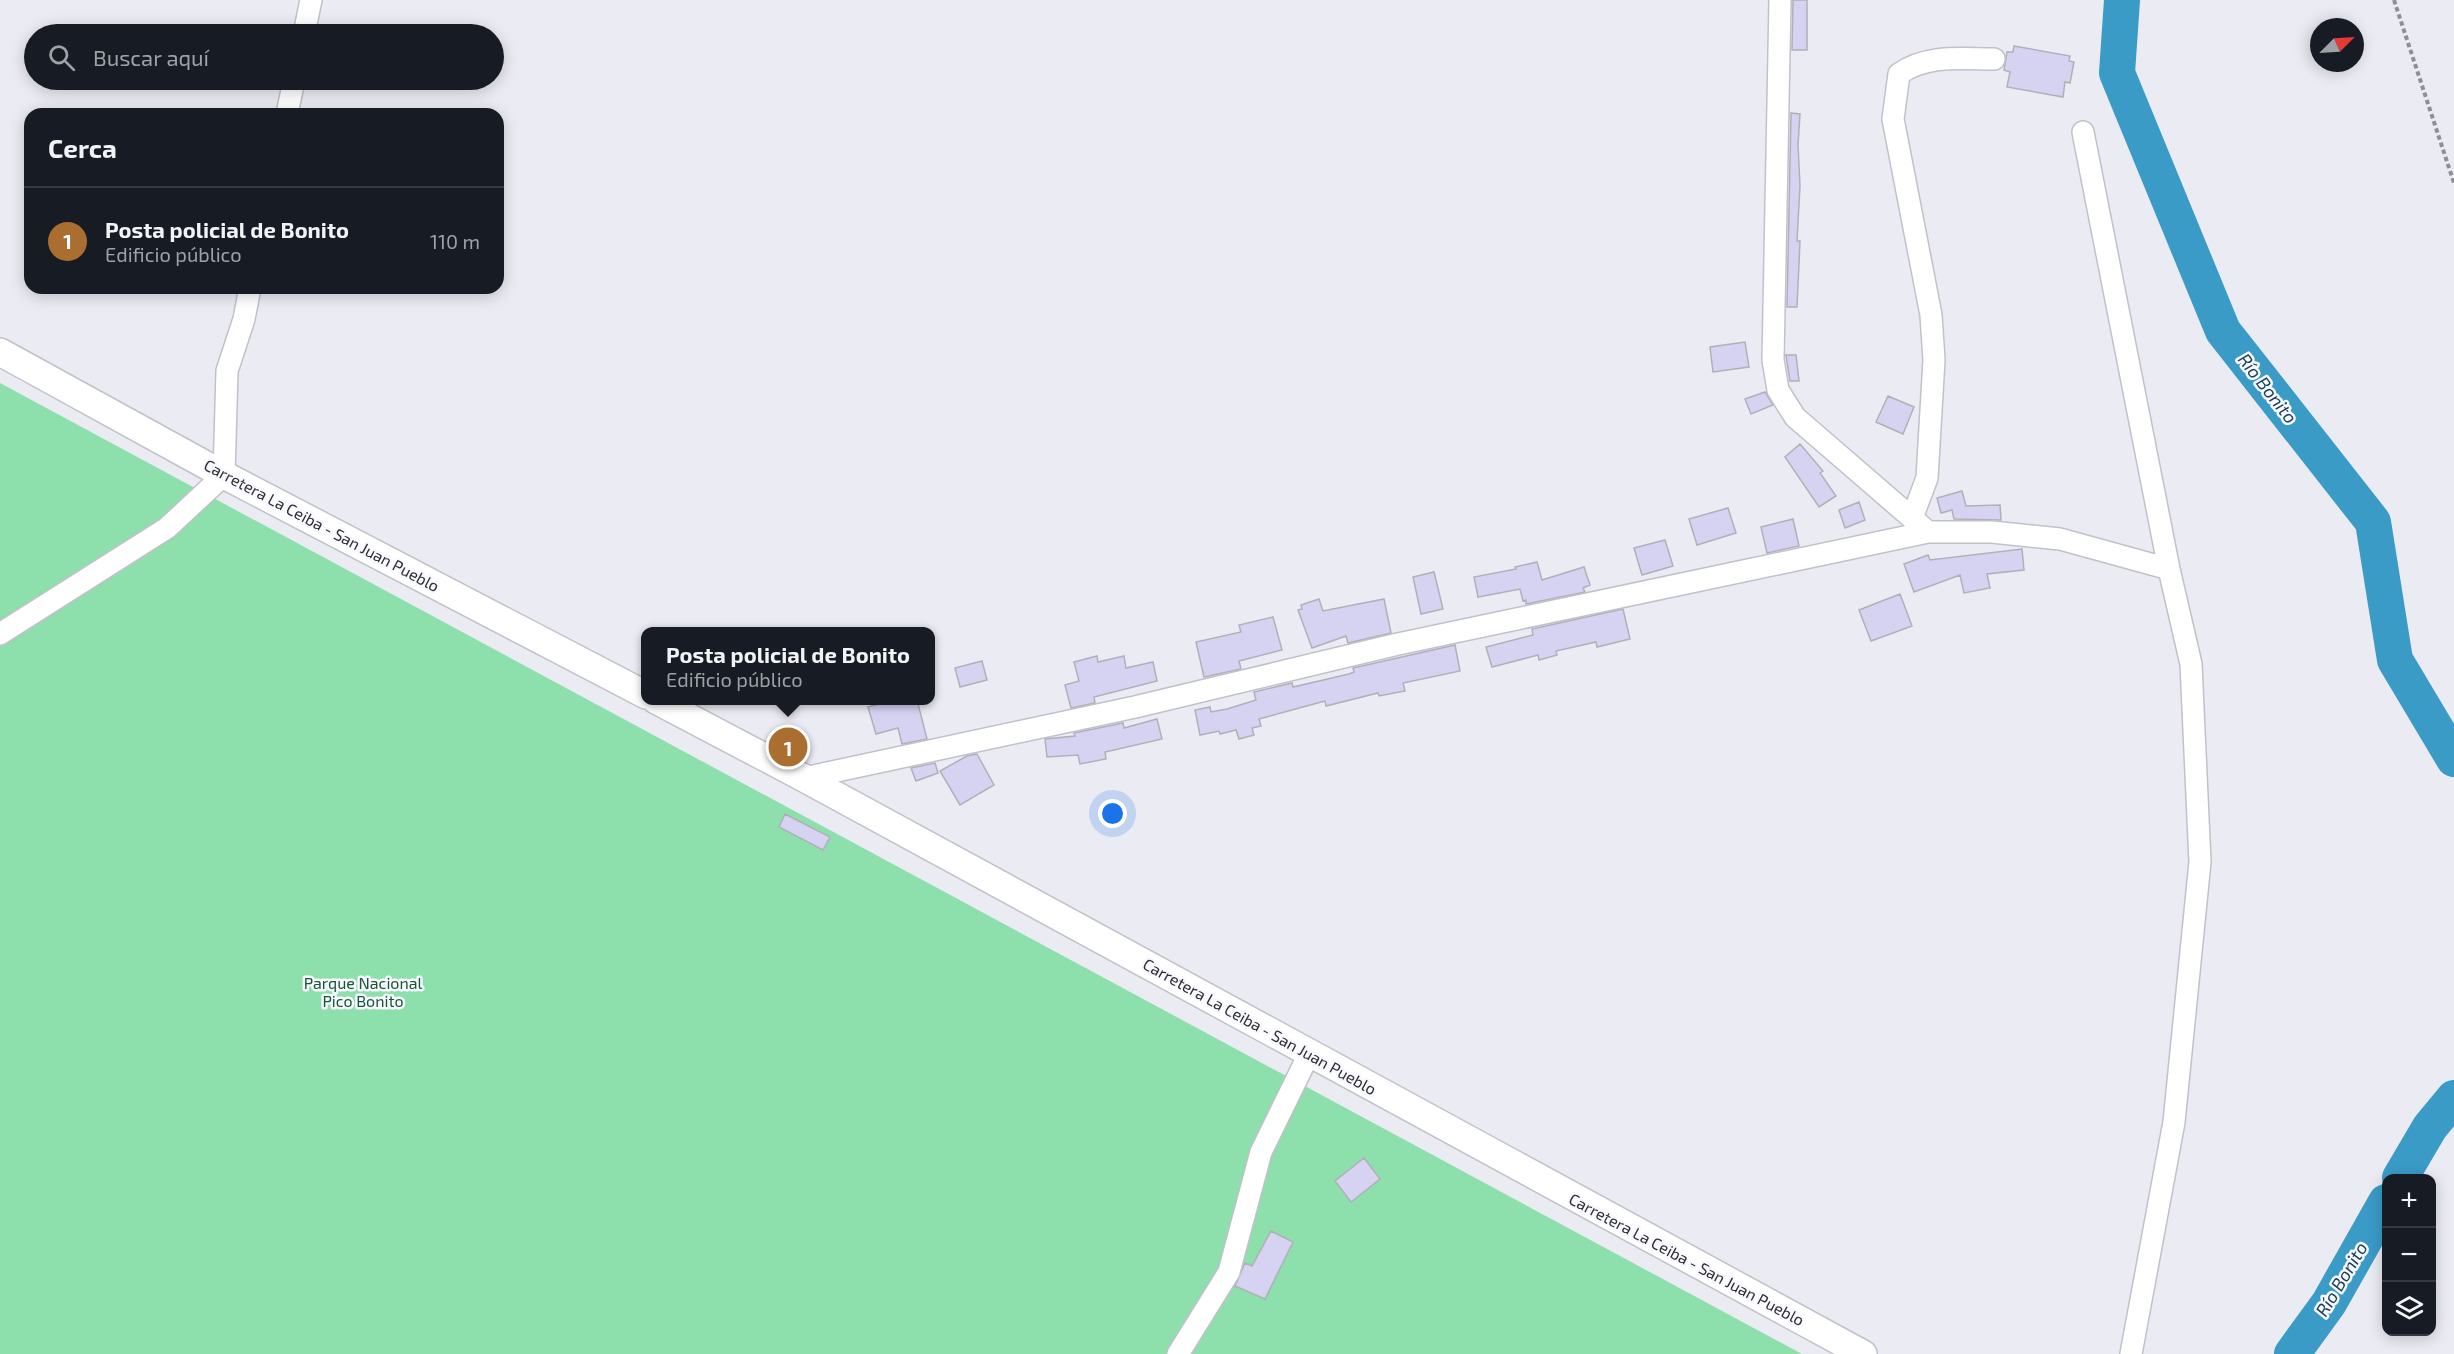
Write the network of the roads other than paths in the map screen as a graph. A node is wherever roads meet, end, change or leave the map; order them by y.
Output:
1 (311, 0) edge
2 (1780, 0) edge
3 (306, 24) edge
4 (1994, 59) dead end
5 (292, 90) edge
6 (288, 108) edge
7 (2083, 132) dead end
8 (249, 294) edge
9 (0, 352) edge
10 (224, 475) junction
11 (1920, 525) junction
12 (2169, 569) junction
13 (0, 634) edge
14 (641, 693) edge
15 (665, 705) edge
16 (804, 778) junction
17 (1309, 1054) junction
18 (1178, 1354) edge
19 (1863, 1354) edge
20 (2131, 1354) edge

1 - 3 street
2 - 11 street
4 - 11 street
5 - 6 street
7 - 12 street
8 - 10 street
9 - 10 main road, Carretera La Ceiba - San Juan Pueblo
10 - 13 street
10 - 14 main road, Carretera La Ceiba - San Juan Pueblo
11 - 12 street
11 - 16 street
12 - 20 street
15 - 16 main road, Carretera La Ceiba - San Juan Pueblo
16 - 17 main road, Carretera La Ceiba - San Juan Pueblo
17 - 18 street
17 - 19 main road, Carretera La Ceiba - San Juan Pueblo

